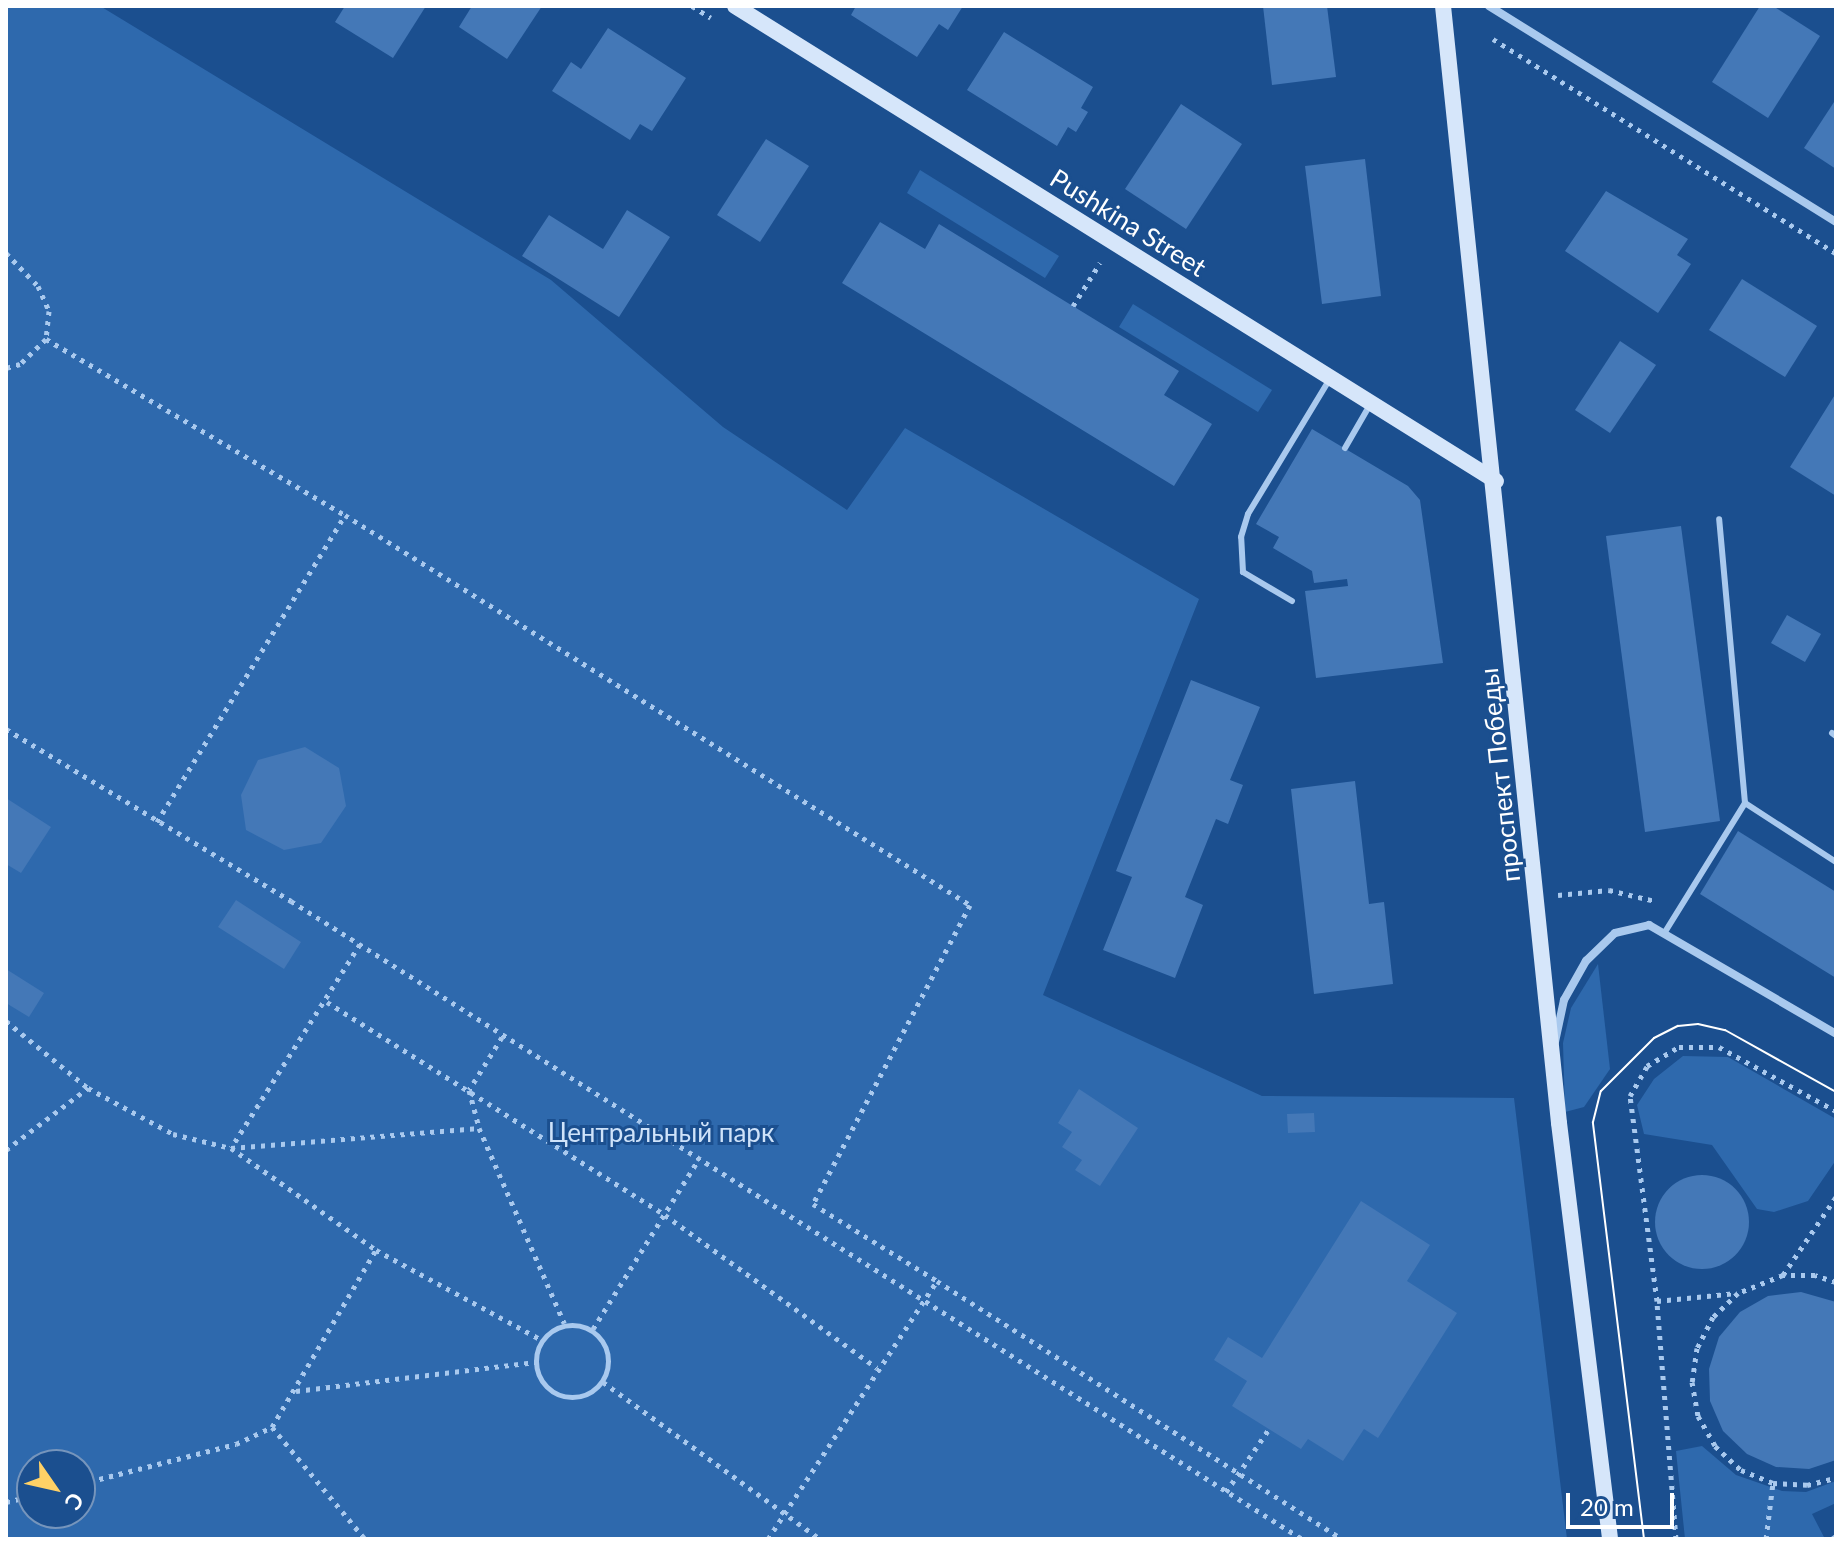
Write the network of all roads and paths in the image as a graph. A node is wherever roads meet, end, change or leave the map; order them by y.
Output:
1 (735, 6) edge
2 (1443, 6) edge
3 (1489, 6) edge
4 (1493, 39) dead end
5 (1836, 222) edge
6 (6, 253) edge
7 (1836, 253) edge
8 (1100, 262) dead end
9 (1073, 306) dead end
10 (46, 339) junction
11 (6, 368) edge
12 (1330, 377) junction
13 (1372, 403) junction
14 (1345, 448) dead end
15 (1496, 481) junction
16 (345, 515) junction
17 (1719, 519) dead end
18 (1292, 601) dead end
19 (6, 729) edge
20 (1745, 803) junction
21 (157, 822) junction
22 (1836, 862) edge
23 (1665, 932) junction
24 (360, 944) junction
25 (327, 1002) junction
26 (6, 1021) edge
27 (1836, 1034) edge
28 (502, 1037) junction
29 (1553, 1051) junction
30 (88, 1088) junction
31 (469, 1090) junction
32 (1836, 1111) edge
33 (479, 1128) junction
34 (8, 1146) edge
35 (231, 1148) junction
36 (698, 1160) junction
37 (1836, 1197) edge
38 (665, 1215) junction
39 (376, 1250) junction
40 (1783, 1275) junction
41 (937, 1281) junction
42 (1836, 1282) edge
43 (1738, 1293) junction
44 (1657, 1301) junction
45 (922, 1302) junction
46 (564, 1323) junction
47 (593, 1329) junction
48 (540, 1339) junction
49 (536, 1362) junction
50 (877, 1368) junction
51 (603, 1382) junction
52 (295, 1391) junction
53 (272, 1427) junction
54 (1269, 1429) dead end
55 (1239, 1473) junction
56 (1836, 1478) edge
57 (96, 1480) edge
58 (1773, 1483) junction
59 (1226, 1492) junction
60 (784, 1514) junction
61 (365, 1539) edge
62 (768, 1539) edge
63 (820, 1539) edge
64 (1302, 1539) edge
65 (1342, 1539) edge
66 (1610, 1539) edge
67 (1676, 1539) edge
68 (1766, 1539) edge

1 - 12 main road, Pushkina Street
2 - 15 main road, проспект Победы
3 - 5 street
4 - 7 path
6 - 10 path
8 - 9 path
10 - 11 path
10 - 16 path
12 - 13 main road, Pushkina Street
12 - 18 lane
13 - 14 lane
13 - 15 main road, Pushkina Street
15 - 29 main road, проспект Победы
16 - 21 path
16 - 41 path
17 - 20 lane
19 - 21 path
20 - 22 lane
20 - 23 lane
21 - 24 path
23 - 27 street
23 - 29 street
24 - 25 path
24 - 28 path
25 - 31 path
25 - 35 path
26 - 30 path
28 - 31 path
28 - 36 path
29 - 66 main road, проспект Победы
30 - 34 path
30 - 35 path
31 - 33 path
31 - 38 path
32 - 44 path
33 - 35 path
33 - 46 path
35 - 39 path
36 - 38 path
36 - 45 path
37 - 40 path
38 - 47 path
38 - 50 path
39 - 48 path
39 - 52 path
40 - 42 path
40 - 43 path
41 - 45 path
41 - 55 path
43 - 44 path
43 - 58 path
44 - 67 path
45 - 50 path
45 - 59 path
46 - 47 path
46 - 48 path
47 - 51 path
48 - 49 path
49 - 51 path
49 - 52 path
50 - 60 path
51 - 60 path
52 - 53 path
53 - 57 path
53 - 61 path
54 - 55 path
55 - 59 path
55 - 65 path
56 - 58 path
58 - 68 path
59 - 64 path
60 - 62 path
60 - 63 path

